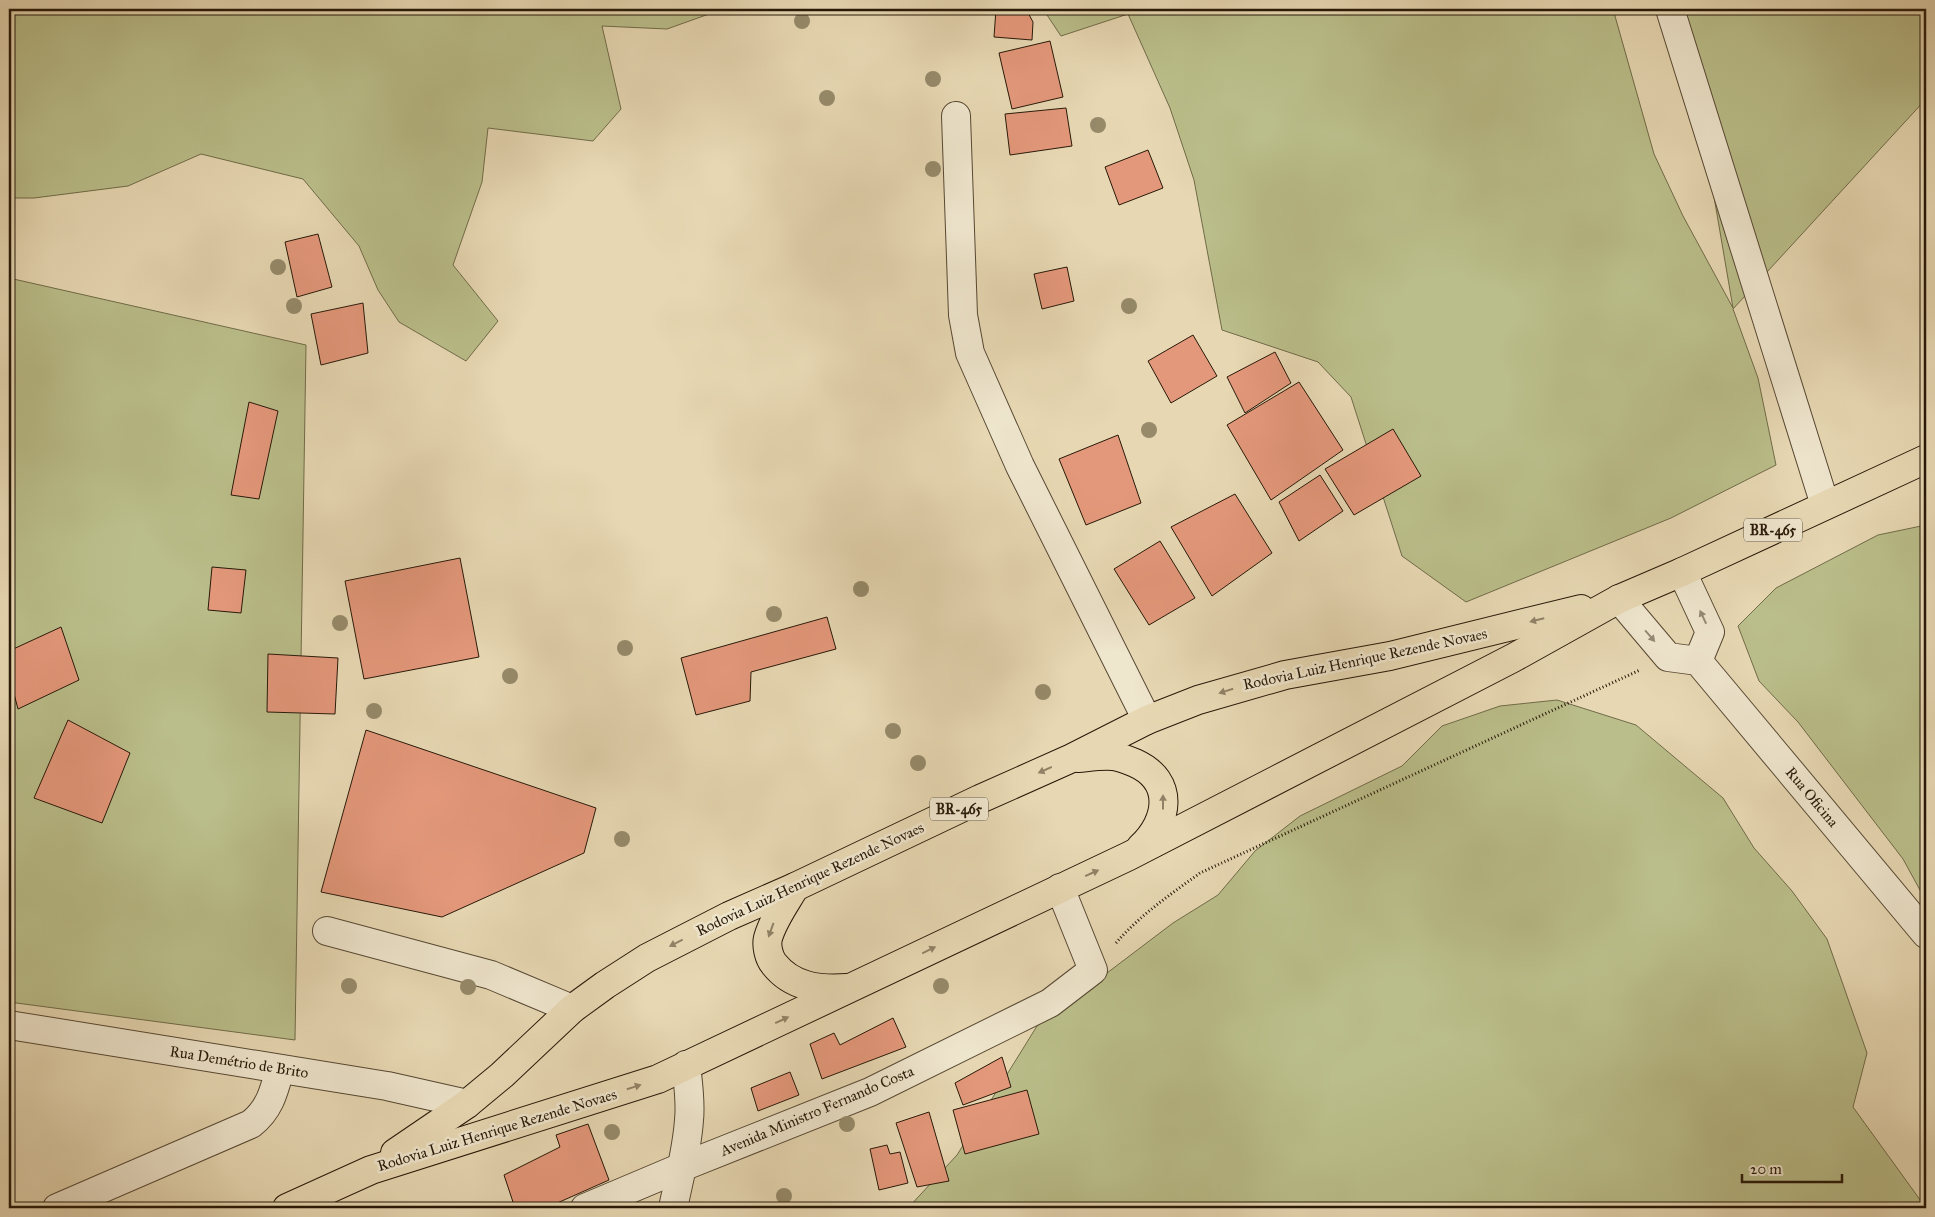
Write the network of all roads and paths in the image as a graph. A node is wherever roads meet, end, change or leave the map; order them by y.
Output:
1 (1670, 9) edge
2 (956, 116) dead end
3 (1926, 459) edge
4 (1825, 505) junction
5 (1682, 572) junction
6 (1619, 599) junction
7 (1668, 657) junction
8 (1698, 661) junction
9 (1147, 720) junction
10 (1072, 758) junction
11 (1129, 856) junction
12 (795, 887) junction
13 (1060, 888) junction
14 (327, 931) dead end
15 (1926, 934) edge
16 (1093, 970) junction
17 (853, 987) junction
18 (572, 1009) junction
19 (9, 1025) edge
20 (686, 1065) junction
21 (280, 1069) junction
22 (468, 1104) junction
23 (682, 1167) junction
24 (370, 1170) junction
25 (57, 1208) edge
26 (287, 1208) edge
27 (585, 1208) edge
28 (673, 1208) edge

1 - 4 street
2 - 9 street
3 - 4 highway, Rodovia Luiz Henrique Rezende Novaes / BR-465
4 - 5 highway, Rodovia Luiz Henrique Rezende Novaes / BR-465
5 - 6 highway, Rodovia Luiz Henrique Rezende Novaes / BR-465
8 -> 5 street
6 -> 7 street
6 -> 9 highway, Rodovia Luiz Henrique Rezende Novaes / BR-465
6 - 11 highway, Rodovia Luiz Henrique Rezende Novaes / BR-465
7 - 8 street
7 - 16 path
8 - 15 street, Rua Oficina
9 - 10 highway, Rodovia Luiz Henrique Rezende Novaes / BR-465
11 -> 10 highway
10 -> 12 highway, Rodovia Luiz Henrique Rezende Novaes / BR-465
13 -> 11 highway, Rodovia Luiz Henrique Rezende Novaes / BR-465
12 -> 17 highway
12 -> 18 highway, Rodovia Luiz Henrique Rezende Novaes / BR-465
13 - 16 street
17 -> 13 highway, Rodovia Luiz Henrique Rezende Novaes / BR-465
14 - 18 street
16 - 23 street, Avenida Ministro Fernando Costa
20 -> 17 highway, Rodovia Luiz Henrique Rezende Novaes / BR-465
18 - 22 highway, Rodovia Luiz Henrique Rezende Novaes / BR-465
19 - 21 street, Rua Demétrio de Brito
20 - 23 street
24 -> 20 highway, Rodovia Luiz Henrique Rezende Novaes / BR-465
21 - 22 street, Rua Demétrio de Brito
21 - 25 street
22 - 24 highway, Rodovia Luiz Henrique Rezende Novaes / BR-465
23 - 27 street, Avenida Ministro Fernando Costa
23 - 28 street
24 - 26 highway, Rodovia Luiz Henrique Rezende Novaes / BR-465

